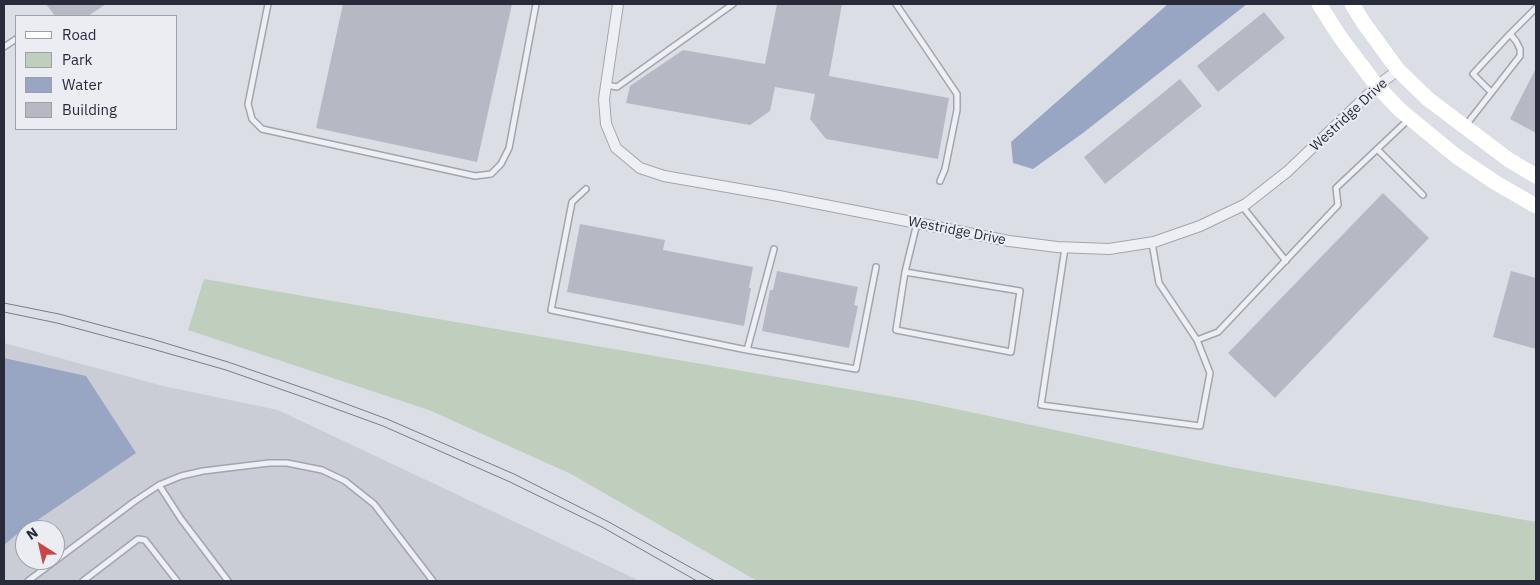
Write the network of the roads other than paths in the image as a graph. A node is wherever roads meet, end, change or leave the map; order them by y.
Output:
1 (268, 4) edge
2 (536, 4) edge
3 (618, 4) edge
4 (733, 4) edge
5 (896, 4) edge
6 (1319, 4) edge
7 (1352, 4) edge
8 (1536, 8) edge
9 (1510, 34) junction
10 (15, 40) edge
11 (4, 47) edge
12 (1398, 70) junction
13 (606, 85) junction
14 (1378, 86) junction
15 (1491, 92) junction
16 (1410, 118) junction
17 (1464, 127) junction
18 (1377, 149) junction
19 (1536, 176) edge
20 (940, 181) dead end
21 (586, 189) dead end
22 (1423, 195) dead end
23 (1242, 206) junction
24 (1536, 206) edge
25 (917, 223) junction
26 (1151, 242) junction
27 (1065, 248) junction
28 (774, 249) dead end
29 (1286, 261) junction
30 (876, 267) dead end
31 (904, 272) junction
32 (1197, 340) junction
33 (748, 350) junction
34 (159, 485) junction
35 (30, 580) edge
36 (83, 581) edge
37 (177, 581) edge
38 (228, 581) edge
39 (433, 581) edge

1 - 2 lane
3 - 13 street, Westridge Drive
4 - 13 lane
5 - 20 lane
6 - 14 main road
7 - 12 main road
8 - 9 lane
9 - 15 lane
9 - 15 lane
10 - 11 lane
12 - 14 street, Westridge Drive
12 - 17 main road
13 - 25 street, Westridge Drive
14 - 16 main road
14 - 23 street, Westridge Drive
15 - 17 lane
16 - 18 lane
16 - 24 main road
17 - 19 main road
18 - 22 lane
18 - 29 lane
21 - 33 lane
23 - 26 street, Westridge Drive
23 - 29 lane
25 - 27 street, Westridge Drive
25 - 31 lane
26 - 27 street, Westridge Drive
26 - 32 lane
27 - 32 lane
28 - 33 lane
29 - 32 lane
30 - 33 lane
31 - 31 lane
34 - 35 lane
34 - 38 lane
34 - 39 lane
36 - 37 lane

